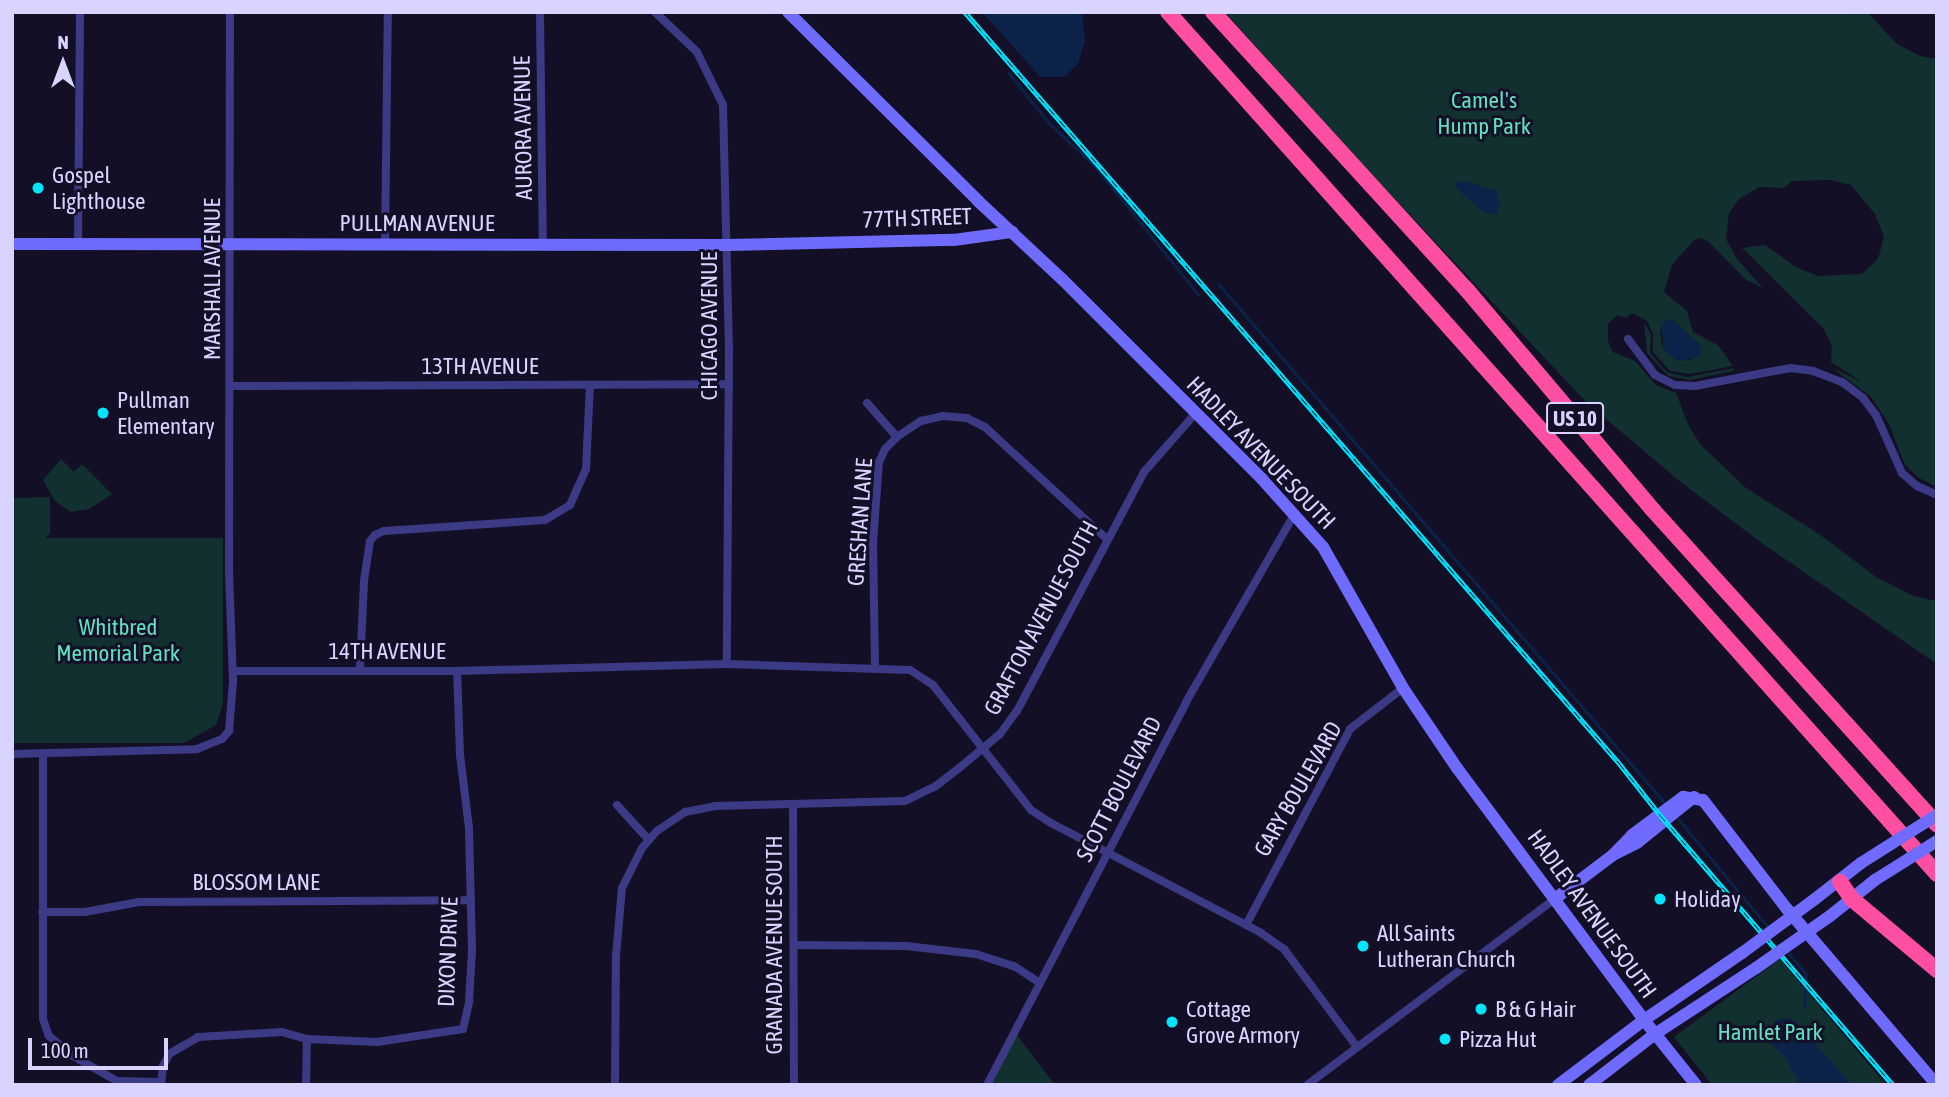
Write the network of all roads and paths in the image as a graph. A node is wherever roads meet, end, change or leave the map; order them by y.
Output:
1 (80, 12) edge
2 (230, 12) edge
3 (388, 12) edge
4 (540, 12) edge
5 (655, 12) edge
6 (788, 12) edge
7 (1168, 12) edge
8 (1213, 12) edge
9 (1012, 232) junction
10 (823, 242) joint
11 (543, 243) junction
12 (12, 244) edge
13 (78, 244) junction
14 (232, 244) junction
15 (385, 244) junction
16 (727, 245) junction
17 (1628, 339) dead end
18 (729, 384) junction
19 (590, 385) junction
20 (231, 386) junction
21 (867, 403) dead end
22 (1195, 414) junction
23 (897, 437) junction
24 (1937, 495) edge
25 (1294, 515) junction
26 (1107, 539) junction
27 (727, 664) junction
28 (875, 667) junction
29 (360, 668) junction
30 (233, 671) junction
31 (457, 671) junction
32 (1403, 688) junction
33 (982, 749) junction
34 (12, 754) edge
35 (43, 754) junction
36 (793, 804) junction
37 (617, 805) dead end
38 (1937, 815) edge
39 (1937, 824) edge
40 (649, 840) junction
41 (1937, 841) edge
42 (1108, 852) junction
43 (1937, 874) edge
44 (1840, 882) junction
45 (1556, 898) junction
46 (1852, 899) junction
47 (471, 900) junction
48 (42, 912) junction
49 (1247, 925) junction
50 (794, 945) junction
51 (1937, 970) edge
52 (1039, 982) junction
53 (1644, 1020) junction
54 (1655, 1034) junction
55 (307, 1039) junction
56 (1357, 1046) junction
57 (161, 1084) edge
58 (306, 1085) edge
59 (615, 1085) edge
60 (794, 1085) edge
61 (987, 1085) edge
62 (1307, 1085) edge
63 (1558, 1085) edge
64 (1589, 1085) edge
65 (1696, 1085) edge
66 (1937, 1085) edge

1 - 13 street
2 - 14 street, MARSHALL AVENUE
3 - 15 street
4 - 11 street, AURORA AVENUE
5 - 16 street, CHICAGO AVENUE
6 - 9 street, HADLEY AVENUE SOUTH
7 - 43 highway, US 10
8 - 39 highway, US 10
9 - 10 street, 77TH STREET
9 - 22 street, HADLEY AVENUE SOUTH
10 - 16 street, PULLMAN AVENUE
11 - 15 street, PULLMAN AVENUE
11 - 16 street, PULLMAN AVENUE
12 - 13 street, PULLMAN AVENUE
13 - 14 street, PULLMAN AVENUE
14 - 15 street, PULLMAN AVENUE
14 - 20 street, MARSHALL AVENUE
16 - 18 street, CHICAGO AVENUE
17 - 24 street
18 - 19 street, 13TH AVENUE
18 - 27 street, CHICAGO AVENUE
19 - 20 street, 13TH AVENUE
19 - 29 street
20 - 30 street, MARSHALL AVENUE
21 - 23 street
22 - 25 street, HADLEY AVENUE SOUTH
22 - 26 street, GRAFTON AVENUE SOUTH
23 - 26 street, GRESHAN LANE
23 - 28 street, GRESHAN LANE
25 - 32 street, HADLEY AVENUE SOUTH
25 - 42 street, SCOTT BOULEVARD
26 - 33 street, GRAFTON AVENUE SOUTH
27 - 28 street, 14TH AVENUE
27 - 31 street, 14TH AVENUE
28 - 33 street, 14TH AVENUE
29 - 30 street, 14TH AVENUE
29 - 31 street, 14TH AVENUE
30 - 35 street
31 - 47 street, DIXON DRIVE
32 - 45 street, HADLEY AVENUE SOUTH
32 - 49 street, GARY BOULEVARD
33 - 36 street, GRAFTON AVENUE SOUTH
33 - 42 street, 14TH AVENUE
34 - 35 street
35 - 48 street
36 - 40 street, GRAFTON AVENUE SOUTH
36 - 50 street, GRANADA AVENUE SOUTH
37 - 40 street
38 - 44 street, bridge
40 - 59 street, GRAFTON AVENUE SOUTH
41 - 46 street, bridge
42 - 49 street, 14TH AVENUE
42 - 52 street, SCOTT BOULEVARD
44 - 46 highway
44 - 53 street, bridge
45 - 53 street, HADLEY AVENUE SOUTH
45 - 56 street
45 - 66 street
46 - 51 highway
46 - 54 street, bridge
47 - 48 street, BLOSSOM LANE
47 - 55 street, DIXON DRIVE
48 - 57 street
49 - 56 street, 14TH AVENUE
50 - 52 street
50 - 60 street, GRANADA AVENUE SOUTH
52 - 61 street, SCOTT BOULEVARD
53 - 54 street, HADLEY AVENUE SOUTH
53 - 63 street
54 - 64 street
54 - 65 street, HADLEY AVENUE SOUTH
55 - 57 street, DIXON DRIVE
55 - 58 street
56 - 62 street

